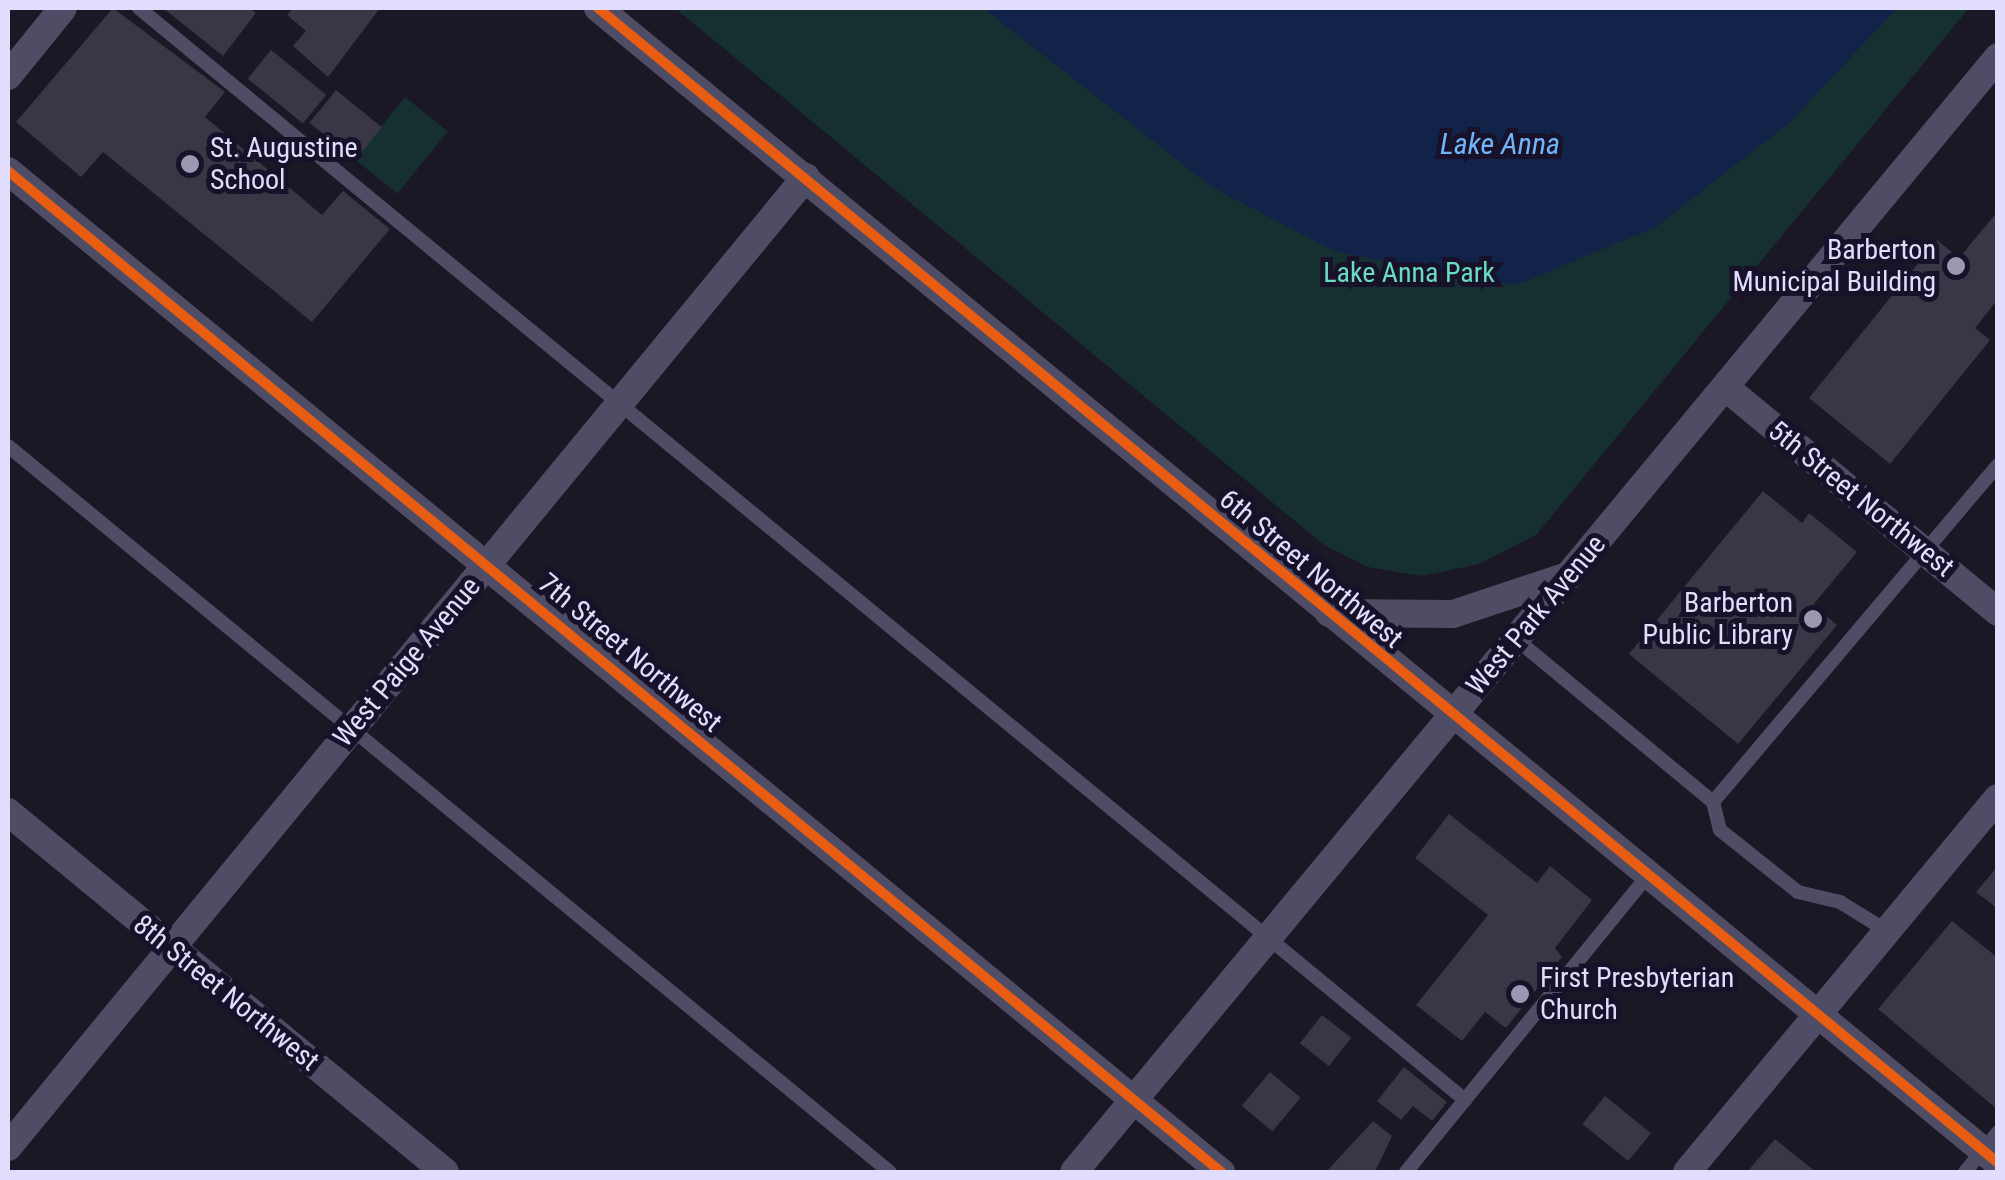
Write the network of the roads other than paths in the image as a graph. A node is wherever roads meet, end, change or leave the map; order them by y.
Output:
1 (63, 8) edge
2 (139, 8) edge
3 (598, 8) edge
4 (1998, 57) edge
5 (8, 76) edge
6 (8, 171) edge
7 (806, 177) junction
8 (1725, 388) junction
9 (620, 403) junction
10 (8, 446) edge
11 (1998, 465) edge
12 (1926, 553) junction
13 (486, 565) junction
14 (1570, 575) junction
15 (1329, 612) junction
16 (1998, 612) edge
17 (1516, 639) junction
18 (1452, 716) junction
19 (351, 730) junction
20 (1998, 798) edge
21 (1713, 802) junction
22 (8, 812) edge
23 (1649, 874) junction
24 (1888, 931) junction
25 (1270, 937) junction
26 (172, 948) junction
27 (1820, 1012) junction
28 (1134, 1100) junction
29 (1465, 1100) junction
30 (8, 1147) edge
31 (1993, 1148) edge
32 (445, 1172) edge
33 (890, 1172) edge
34 (1074, 1172) edge
35 (1222, 1172) edge
36 (1406, 1172) edge
37 (1687, 1172) edge
38 (1964, 1172) edge

1 - 5 street
2 - 9 lane
3 - 7 street, 6th Street Northwest
4 - 8 street, West Park Avenue
6 - 13 street, 7th Street Northwest
7 - 9 street, West Paige Avenue
7 - 15 street, 6th Street Northwest
8 - 12 street, 5th Street Northwest
8 - 14 street, West Park Avenue
9 - 13 street, West Paige Avenue
9 - 25 lane
10 - 19 lane
11 - 12 lane
12 - 16 street, 5th Street Northwest
12 - 21 lane
13 - 19 street, West Paige Avenue
13 - 28 street, 7th Street Northwest
14 - 15 street
14 - 17 street, West Park Avenue
15 - 18 street, 6th Street Northwest
17 - 18 street, West Park Avenue
17 - 21 lane
18 - 23 street, 6th Street Northwest
18 - 25 street, West Park Avenue
19 - 26 street, West Paige Avenue
19 - 33 lane
20 - 24 street
21 - 24 lane
22 - 26 street, 8th Street Northwest
23 - 27 street, 6th Street Northwest
23 - 29 lane
24 - 27 street
25 - 28 street, West Park Avenue
25 - 29 lane
26 - 30 street, West Paige Avenue
26 - 32 street, 8th Street Northwest
27 - 31 street, 6th Street Northwest
27 - 37 street
28 - 34 street, West Park Avenue
28 - 35 street, 7th Street Northwest
29 - 36 lane
31 - 38 lane

